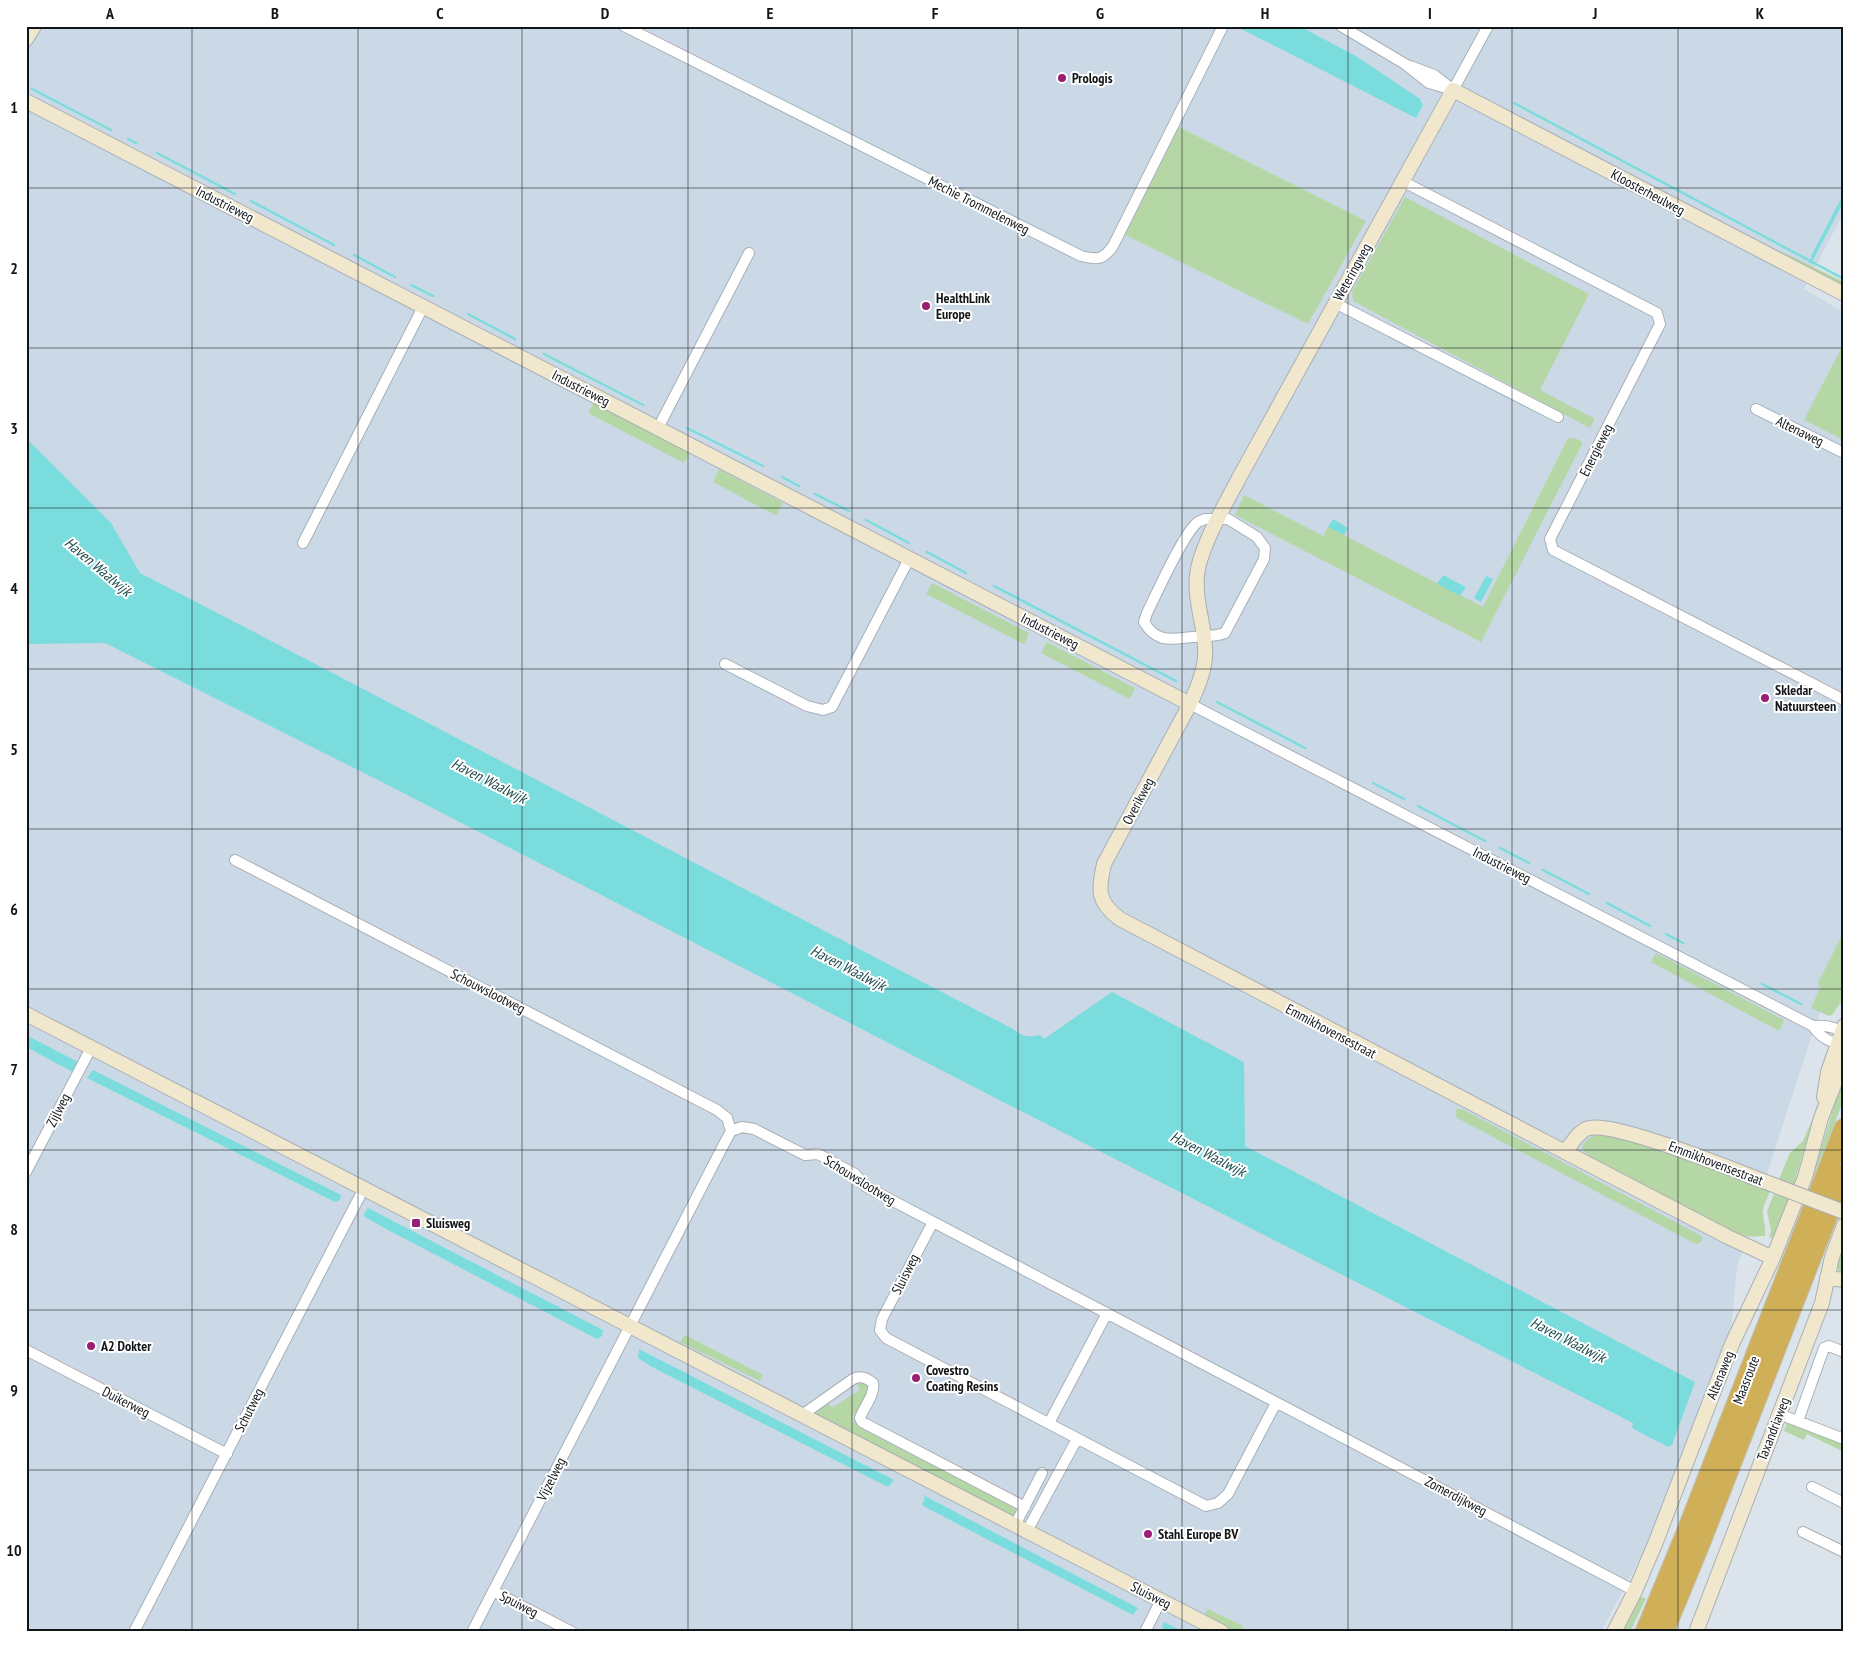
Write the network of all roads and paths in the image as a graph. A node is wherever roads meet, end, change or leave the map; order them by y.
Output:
1 (34, 26) edge
2 (624, 26) edge
3 (1223, 26) edge
4 (1341, 26) edge
5 (1488, 26) edge
6 (26, 39) edge
7 (1452, 90) junction
8 (26, 101) edge
9 (1402, 181) junction
10 (749, 253) dead end
11 (1844, 294) edge
12 (1335, 303) junction
13 (423, 307) junction
14 (1756, 409) dead end
15 (1558, 417) dead end
16 (658, 428) junction
17 (1844, 453) edge
18 (1218, 519) junction
19 (303, 543) dead end
20 (909, 559) junction
21 (1203, 636) junction
22 (725, 664) dead end
23 (1844, 700) edge
24 (1190, 704) junction
25 (235, 860) dead end
26 (1102, 901) joint
27 (26, 1014) edge
28 (1842, 1036) edge
29 (91, 1048) junction
30 (1844, 1059) edge
31 (1822, 1118) junction
32 (1844, 1128) edge
33 (731, 1131) junction
34 (1565, 1152) junction
35 (26, 1172) edge
36 (1844, 1174) edge
37 (364, 1188) junction
38 (1844, 1212) edge
39 (932, 1222) junction
40 (1844, 1225) edge
41 (1774, 1258) junction
42 (1827, 1278) junction
43 (1844, 1280) edge
44 (1108, 1313) junction
45 (630, 1325) junction
46 (26, 1350) edge
47 (1844, 1352) edge
48 (1276, 1403) junction
49 (1779, 1414) junction
50 (802, 1415) junction
51 (1798, 1421) junction
52 (1049, 1423) junction
53 (1077, 1439) junction
54 (1844, 1439) edge
55 (226, 1454) junction
56 (1042, 1473) dead end
57 (1812, 1487) dead end
58 (1844, 1503) edge
59 (1025, 1507) junction
60 (1021, 1528) junction
61 (1803, 1532) dead end
62 (1844, 1552) edge
63 (493, 1591) junction
64 (1635, 1591) junction
65 (1161, 1600) junction
66 (134, 1632) edge
67 (472, 1632) edge
68 (572, 1632) edge
69 (1145, 1632) edge
70 (1222, 1632) edge
71 (1614, 1632) edge
72 (1645, 1632) edge
73 (1664, 1632) edge
74 (1696, 1632) edge

1 - 6 street
2 - 3 street, Mechie Trommelenweg
4 - 7 street
5 - 7 street, Weteringweg
7 - 9 street, Weteringweg
7 - 11 street, Kloosterheulweg
8 - 13 street, Industrieweg
9 - 12 street, Weteringweg
9 - 23 street, Energieweg
10 - 16 street
12 - 15 street
12 - 18 street, Weteringweg
13 - 16 street, Industrieweg
13 - 19 street
14 - 17 street, Altenaweg
16 - 20 street, Industrieweg
18 - 21 street
18 - 21 street
18 - 21 street
20 - 22 street
20 - 24 street, Industrieweg
21 - 24 street
24 - 26 street, Overikweg
24 - 28 street, Industrieweg
25 - 33 street, Schouwslootweg
26 - 34 street, Emmikhovensestraat
27 - 29 street, Sluisweg
28 - 31 street, Altenaweg
29 - 35 street, Zijlweg
29 - 37 street, Sluisweg
30 - 31 street, Altenaweg
31 - 41 street, Altenaweg
32 - 72 highway, Maasroute
33 - 39 street, Schouwslootweg
33 - 45 street
34 - 38 street, Emmikhovensestraat, bridge
34 - 41 street, Emmikhovensestraat
36 - 73 highway, Maasroute
37 - 45 street, Sluisweg
37 - 55 street, Schutweg
39 - 44 street
39 - 52 street, Sluisweg
40 - 42 street, Taxandriaweg
41 - 64 street, Altenaweg
42 - 43 street
42 - 49 street, Taxandriaweg
44 - 48 street
44 - 52 street
45 - 50 street, Sluisweg
45 - 63 street, Vijzelweg
46 - 55 street, Duikerweg
47 - 51 street, Taxandriaweg
48 - 53 street, Sluisweg
48 - 64 street, Zomerdijkweg
49 - 51 street
49 - 74 street, Taxandriaweg
50 - 59 street
50 - 60 street, Sluisweg
51 - 54 street
52 - 53 street, Sluisweg
53 - 60 street
55 - 66 street, Schutweg
56 - 59 street
57 - 58 street
59 - 60 street
60 - 65 street, Sluisweg
61 - 62 street
63 - 67 street, Vijzelweg
63 - 68 street, Spuiweg
64 - 71 street, Altenaweg
65 - 69 street
65 - 70 street, Sluisweg

